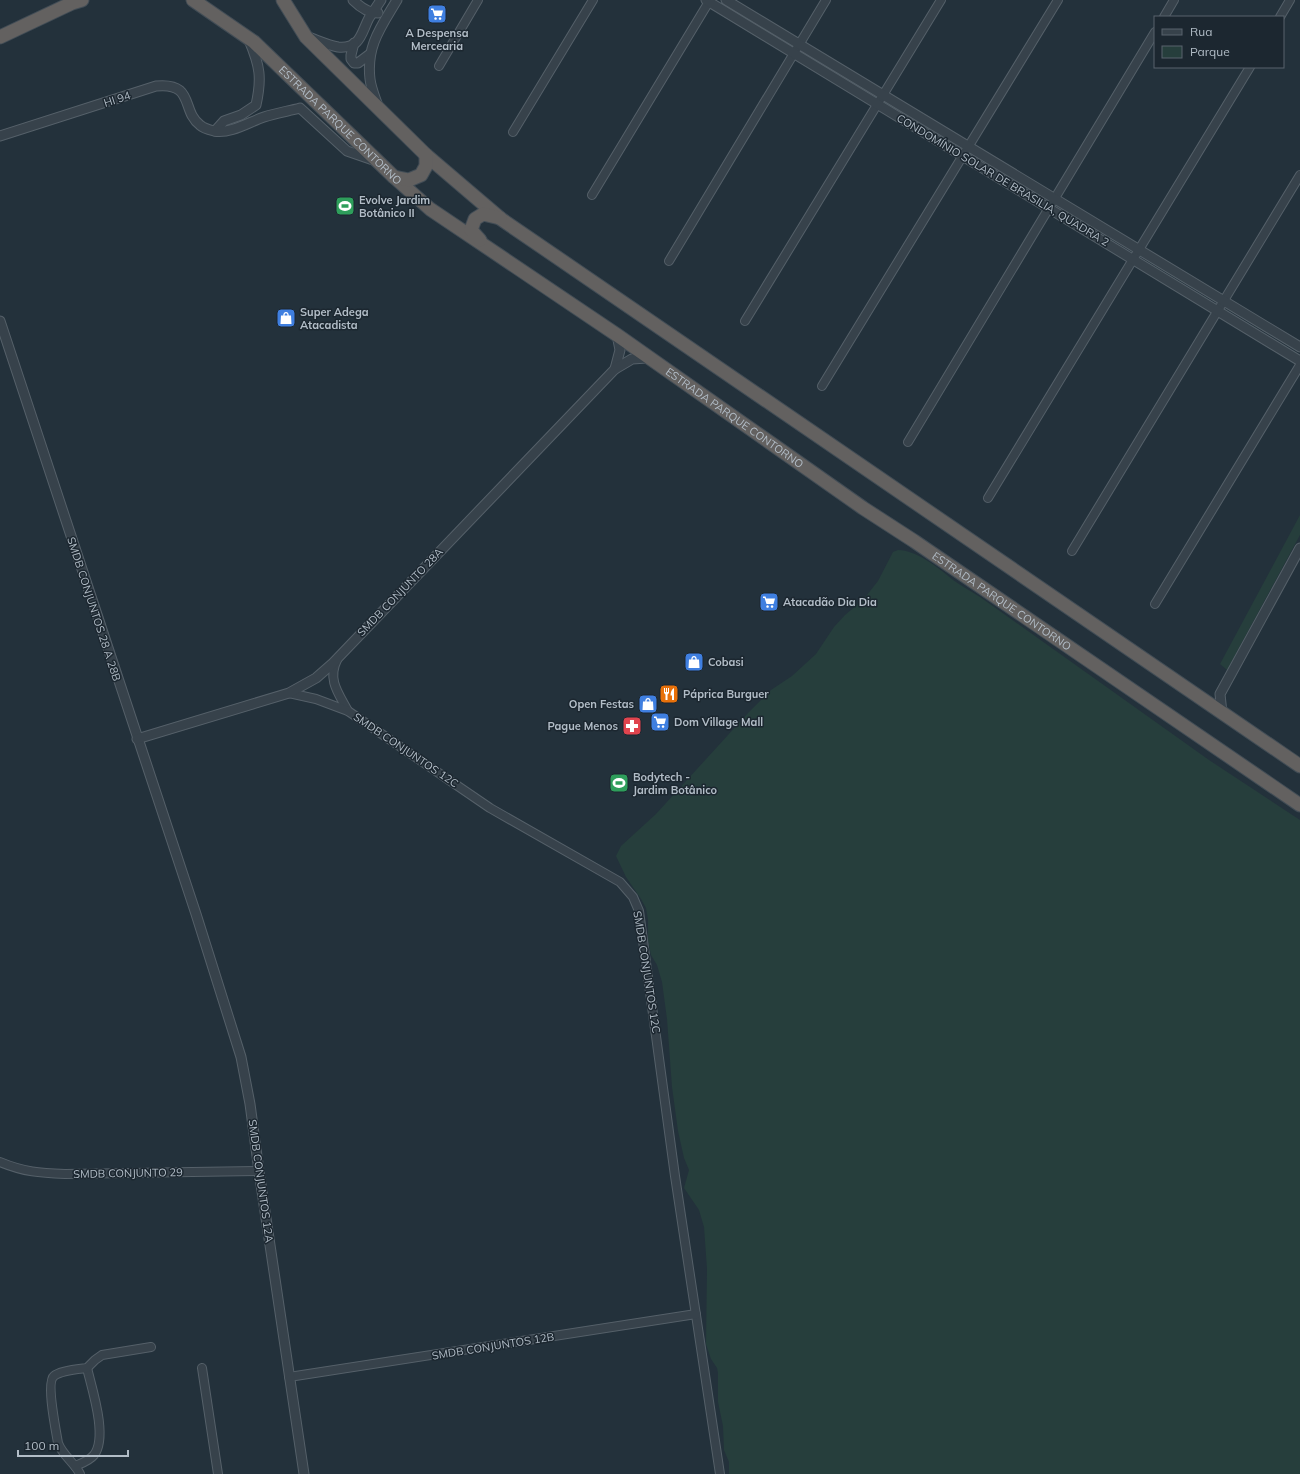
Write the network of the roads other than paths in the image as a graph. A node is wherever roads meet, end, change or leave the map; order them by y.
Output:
1 (82, 0) edge
2 (193, 0) edge
3 (283, 0) edge
4 (353, 0) edge
5 (381, 0) edge
6 (397, 0) edge
7 (478, 0) edge
8 (593, 0) edge
9 (726, 0) edge
10 (826, 0) edge
11 (941, 0) edge
12 (1058, 0) edge
13 (1174, 0) edge
14 (1290, 0) edge
15 (708, 1) edge
16 (373, 13) junction
17 (1165, 16) edge
18 (1281, 16) edge
19 (386, 19) junction
20 (1154, 34) edge
21 (0, 37) edge
22 (247, 37) junction
23 (306, 37) junction
24 (354, 44) junction
25 (799, 44) junction
26 (794, 53) junction
27 (370, 54) junction
28 (439, 66) dead end
29 (1249, 68) edge
30 (883, 95) junction
31 (878, 104) junction
32 (378, 107) junction
33 (215, 131) junction
34 (513, 132) dead end
35 (0, 136) edge
36 (968, 147) junction
37 (426, 155) junction
38 (963, 156) junction
39 (380, 162) junction
40 (1300, 175) edge
41 (394, 177) junction
42 (592, 195) dead end
43 (1054, 199) junction
44 (1049, 208) junction
45 (501, 219) junction
46 (485, 246) junction
47 (1139, 250) junction
48 (1134, 260) junction
49 (668, 261) dead end
50 (1223, 301) junction
51 (1217, 310) junction
52 (0, 321) edge
53 (745, 321) dead end
54 (617, 335) junction
55 (1300, 347) edge
56 (647, 358) junction
57 (1300, 361) edge
58 (1300, 365) edge
59 (615, 369) junction
60 (822, 386) dead end
61 (908, 442) dead end
62 (988, 498) dead end
63 (1300, 548) edge
64 (1072, 551) dead end
65 (1155, 604) dead end
66 (339, 656) junction
67 (289, 693) junction
68 (1220, 694) junction
69 (1205, 701) junction
70 (348, 711) junction
71 (1222, 714) junction
72 (137, 740) junction
73 (1300, 766) edge
74 (1300, 805) edge
75 (189, 895) joint
76 (0, 1162) edge
77 (259, 1171) junction
78 (696, 1314) junction
79 (151, 1347) dead end
80 (87, 1368) junction
81 (202, 1368) dead end
82 (289, 1378) junction
83 (75, 1466) junction
84 (80, 1474) edge
85 (218, 1474) edge
86 (304, 1474) edge
87 (720, 1474) edge

1 - 21 highway
2 - 22 highway, ESTRADA PARQUE CONTORNO
3 - 23 highway
4 - 16 street
5 - 16 street
6 - 19 street
7 - 28 street
8 - 34 street
9 - 25 street, CONDOMÍNIO SOLAR DE BRASILIA, QUADRA 2
10 - 25 street
11 - 30 street
12 - 36 street
13 - 17 street
14 - 18 street
15 - 26 street, CONDOMÍNIO SOLAR DE BRASILIA, QUADRA 2
15 - 42 street
16 - 19 street
16 - 24 street
19 - 27 street
20 - 43 street
22 - 33 street
22 - 39 highway, ESTRADA PARQUE CONTORNO
23 - 24 street
23 - 32 highway
24 - 27 street
25 - 26 street
25 - 30 street, CONDOMÍNIO SOLAR DE BRASILIA, QUADRA 2
26 - 31 street, CONDOMÍNIO SOLAR DE BRASILIA, QUADRA 2
26 - 49 street
27 - 32 street
29 - 47 street
30 - 31 street
30 - 36 street, CONDOMÍNIO SOLAR DE BRASILIA, QUADRA 2
31 - 38 street, CONDOMÍNIO SOLAR DE BRASILIA, QUADRA 2
31 - 53 street
32 - 37 highway
33 - 35 street, HI 94
33 - 39 street
36 - 38 street
36 - 43 street, CONDOMÍNIO SOLAR DE BRASILIA, QUADRA 2
37 - 41 highway
37 - 45 highway
38 - 44 street, CONDOMÍNIO SOLAR DE BRASILIA, QUADRA 2
38 - 60 street
39 - 41 highway, ESTRADA PARQUE CONTORNO
40 - 50 street
41 - 46 highway, ESTRADA PARQUE CONTORNO
43 - 44 street
43 - 47 street, CONDOMÍNIO SOLAR DE BRASILIA, QUADRA 2
44 - 48 street, CONDOMÍNIO SOLAR DE BRASILIA, QUADRA 2
44 - 61 street
45 - 46 highway
45 - 69 highway
46 - 54 highway, ESTRADA PARQUE CONTORNO
47 - 48 street
47 - 50 street, CONDOMÍNIO SOLAR DE BRASILIA, QUADRA 2
48 - 51 street, CONDOMÍNIO SOLAR DE BRASILIA, QUADRA 2
48 - 62 street
50 - 51 street
50 - 55 street, CONDOMÍNIO SOLAR DE BRASILIA, QUADRA 2
51 - 57 street, CONDOMÍNIO SOLAR DE BRASILIA, QUADRA 2
51 - 64 street
52 - 72 street, SMDB CONJUNTOS 28 A 28B
54 - 56 highway, ESTRADA PARQUE CONTORNO
54 - 59 street
56 - 59 street
56 - 74 highway, ESTRADA PARQUE CONTORNO
58 - 65 street
59 - 66 street, SMDB CONJUNTO 28A
63 - 68 street
66 - 67 street, SMDB CONJUNTO 28A
66 - 70 street, SMDB CONJUNTOS 12C
67 - 70 street, SMDB CONJUNTOS 12C
67 - 72 street, SMDB CONJUNTO 28A
68 - 69 street
68 - 71 street
69 - 71 highway
70 - 78 street, SMDB CONJUNTOS 12C
71 - 73 highway
72 - 75 street, SMDB CONJUNTOS 28 A 28B
75 - 77 street, SMDB CONJUNTOS 12A
76 - 77 street, SMDB CONJUNTO 29
77 - 82 street, SMDB CONJUNTOS 12A
78 - 82 street, SMDB CONJUNTOS 12B
78 - 87 street, SMDB CONJUNTOS 12C
79 - 80 street
80 - 83 street
80 - 83 street
81 - 85 street
82 - 86 street, SMDB CONJUNTOS 12A
83 - 84 street

